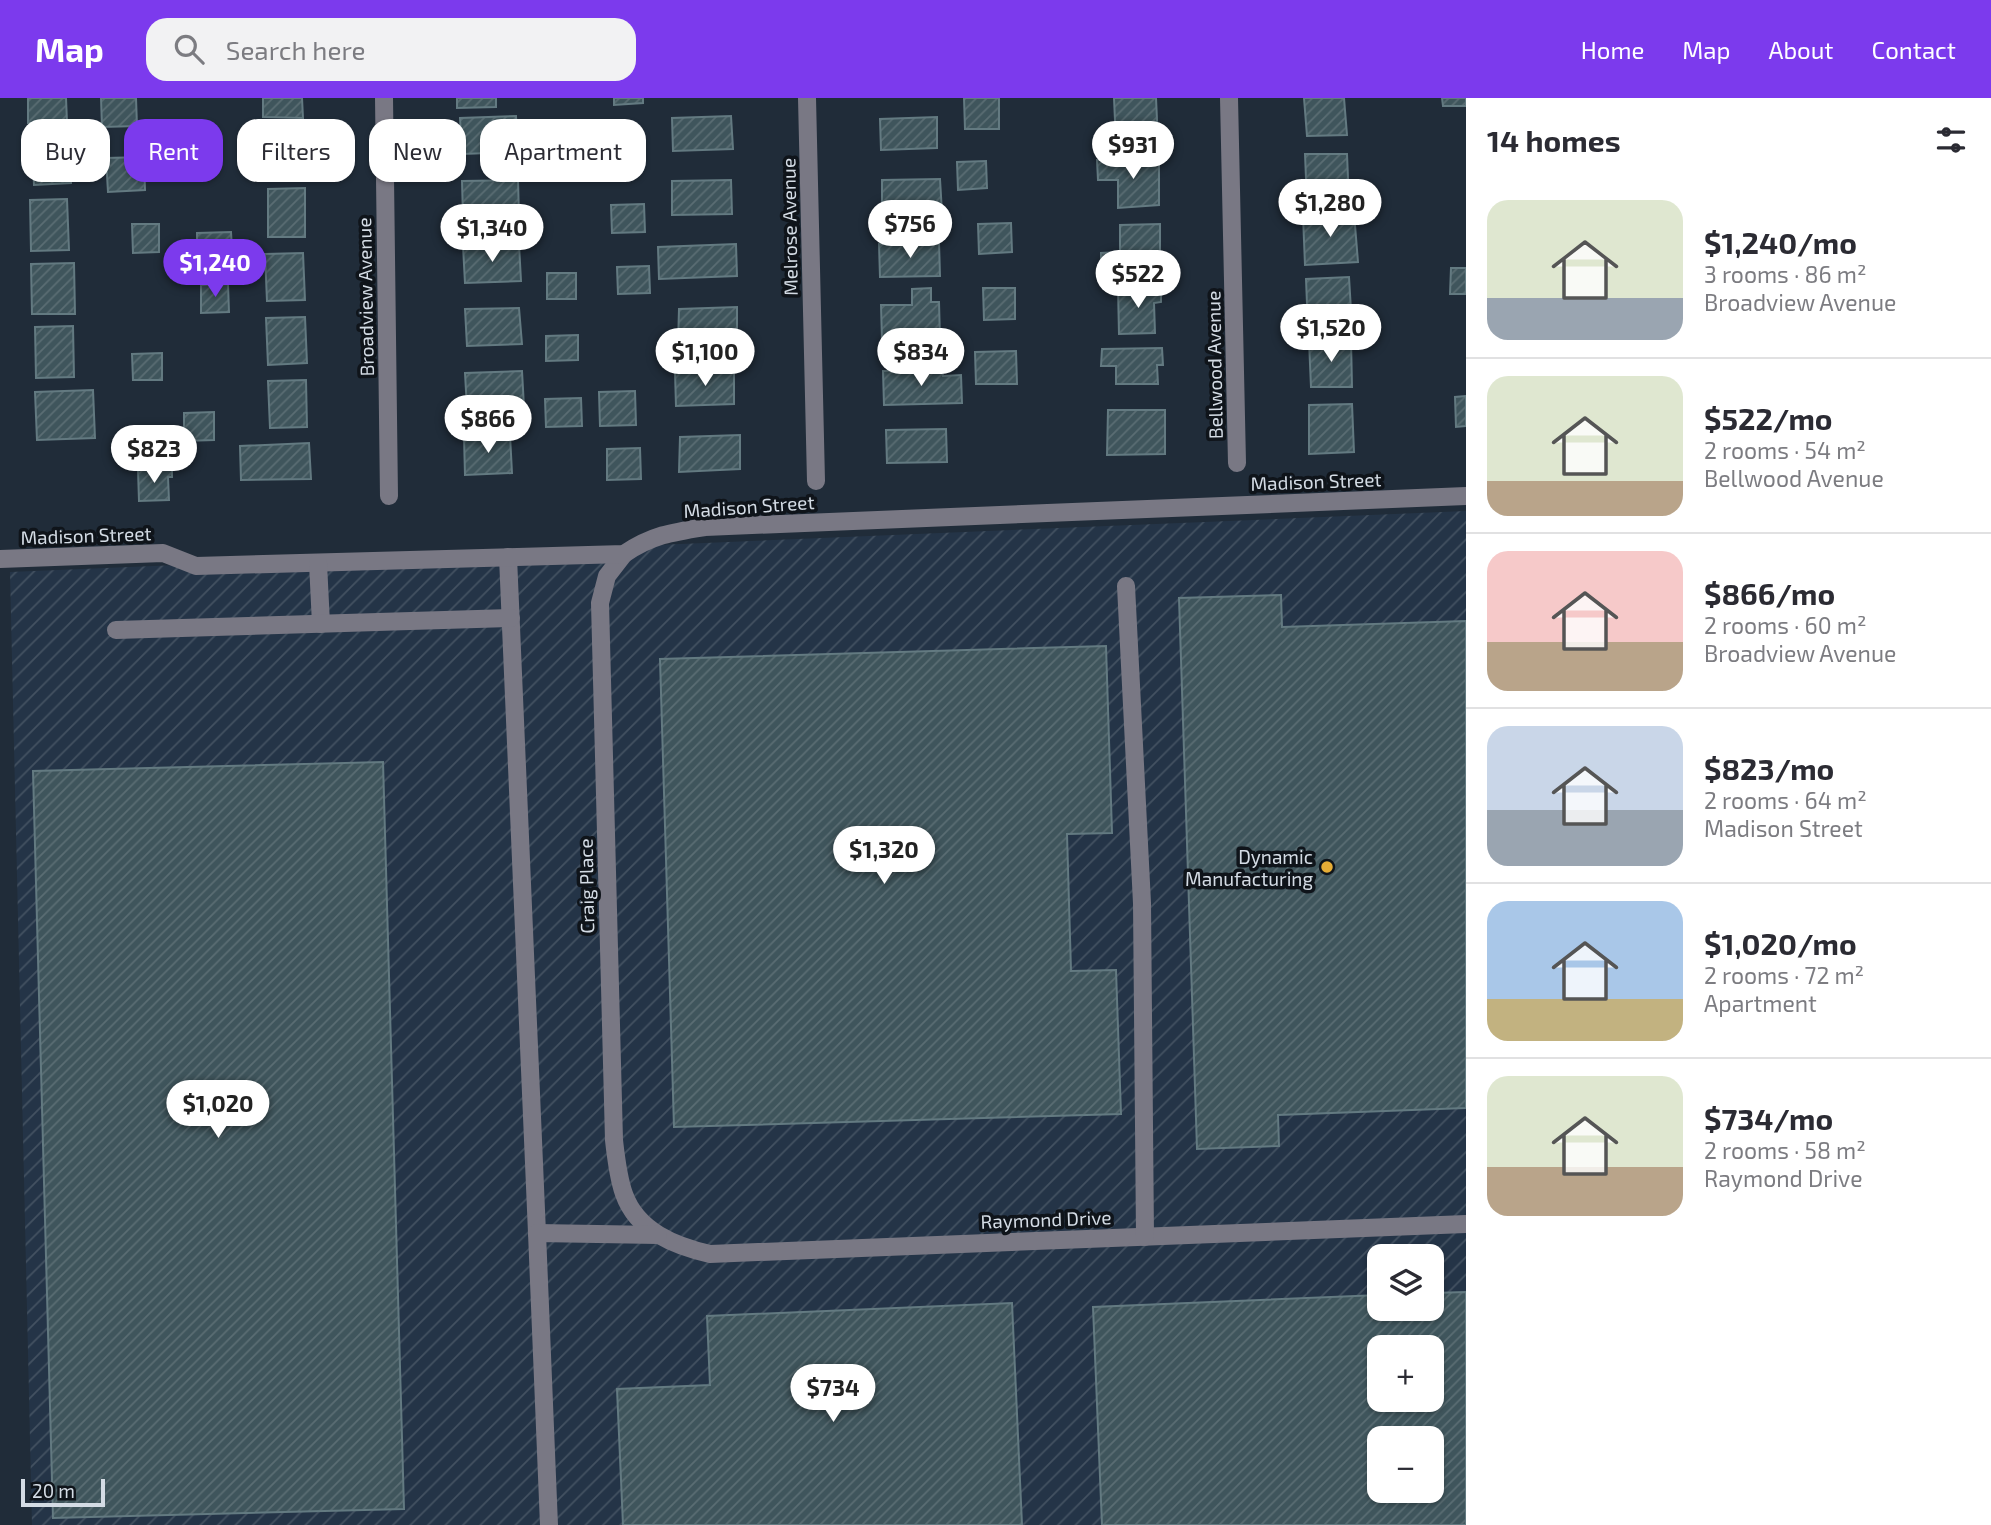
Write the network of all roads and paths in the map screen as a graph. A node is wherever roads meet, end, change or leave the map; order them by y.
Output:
1 (384, 98) edge
2 (807, 98) edge
3 (1229, 98) edge
4 (1237, 463) dead end
5 (816, 481) dead end
6 (389, 496) dead end
7 (1466, 496) edge
8 (624, 554) junction
9 (508, 557) junction
10 (0, 559) edge
11 (318, 563) junction
12 (1126, 586) dead end
13 (511, 618) junction
14 (321, 624) junction
15 (116, 630) dead end
16 (637, 1218) joint
17 (1466, 1224) edge
18 (537, 1233) junction
19 (658, 1236) junction
20 (1145, 1237) junction
21 (550, 1525) edge

1 - 6 street, Broadview Avenue
2 - 5 street, Melrose Avenue
3 - 4 street, Bellwood Avenue
7 - 8 street, Madison Street
8 - 9 street, Madison Street
8 - 16 street, Craig Place
9 - 11 street, Madison Street
9 - 13 street
10 - 11 street, Madison Street
11 - 14 street
12 - 20 street
13 - 14 street
13 - 18 street
14 - 15 street
16 - 19 street, Raymond Drive
17 - 20 street, Raymond Drive
18 - 19 street
18 - 21 street
19 - 20 street, Raymond Drive

